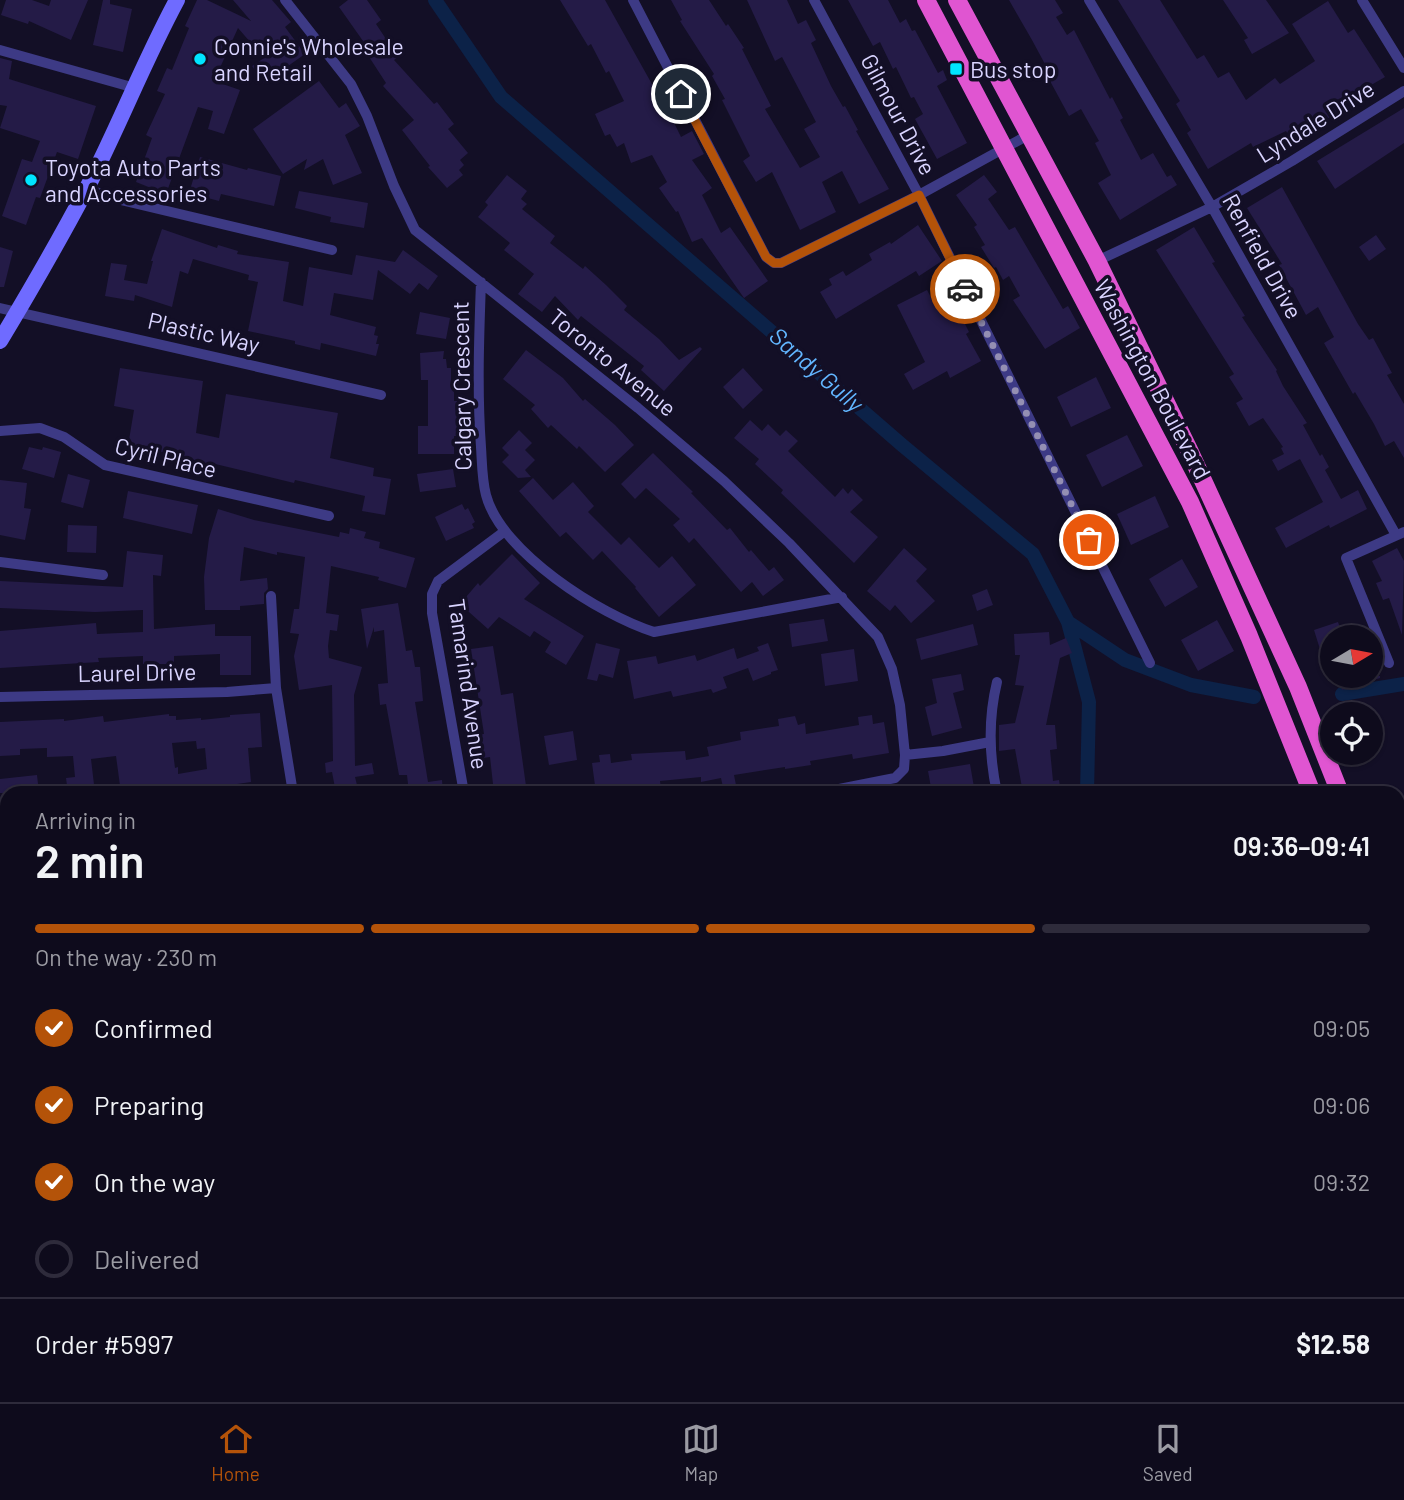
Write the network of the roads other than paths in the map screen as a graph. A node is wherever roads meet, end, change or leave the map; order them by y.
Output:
1 (177, 0) edge
2 (285, 0) edge
3 (633, 0) edge
4 (814, 0) edge
5 (926, 0) edge
6 (957, 0) edge
7 (1088, 0) edge
8 (1362, 0) edge
9 (0, 50) edge
10 (1404, 68) edge
11 (135, 88) junction
12 (1404, 91) edge
13 (1030, 134) junction
14 (1005, 146) junction
15 (86, 188) junction
16 (919, 195) junction
17 (1212, 208) junction
18 (332, 250) dead end
19 (1097, 261) junction
20 (481, 282) junction
21 (0, 308) edge
22 (17, 313) junction
23 (0, 341) edge
24 (380, 395) dead end
25 (0, 431) edge
26 (329, 516) dead end
27 (505, 531) junction
28 (1400, 534) edge
29 (0, 562) edge
30 (103, 575) dead end
31 (271, 596) dead end
32 (842, 597) junction
33 (1150, 663) dead end
34 (1389, 663) dead end
35 (997, 682) dead end
36 (275, 688) junction
37 (0, 697) edge
38 (989, 742) junction
39 (905, 755) junction
40 (292, 786) edge
41 (463, 786) edge
42 (856, 786) edge
43 (995, 786) edge
44 (1308, 786) edge
45 (1337, 786) edge

1 - 11 main road
2 - 20 street, Toronto Avenue
3 - 16 street
4 - 16 street, Gilmour Drive
5 - 14 highway, Washington Boulevard
6 - 13 highway, Washington Boulevard
7 - 17 street, Renfield Drive
8 - 10 street
9 - 11 street
11 - 15 main road
12 - 17 street, Lyndale Drive
13 - 14 street
13 - 19 highway, Washington Boulevard
14 - 16 street
14 - 44 highway, Washington Boulevard
15 - 18 street
15 - 22 main road
16 - 33 street, Gilmour Drive
17 - 19 street, Lyndale Drive
17 - 28 street, Renfield Drive
19 - 45 highway, Washington Boulevard
20 - 27 street, Calgary Crescent
20 - 32 street, Toronto Avenue
21 - 22 street, Plastic Way
22 - 23 main road
22 - 24 street, Plastic Way
25 - 26 street, Cyril Place
27 - 32 street, Calgary Crescent
27 - 41 street, Tamarind Avenue
28 - 34 street
29 - 30 street
31 - 36 street
32 - 39 street, Toronto Avenue
35 - 38 street
36 - 37 street, Laurel Drive
36 - 40 street
38 - 39 street
38 - 43 street
39 - 42 street

